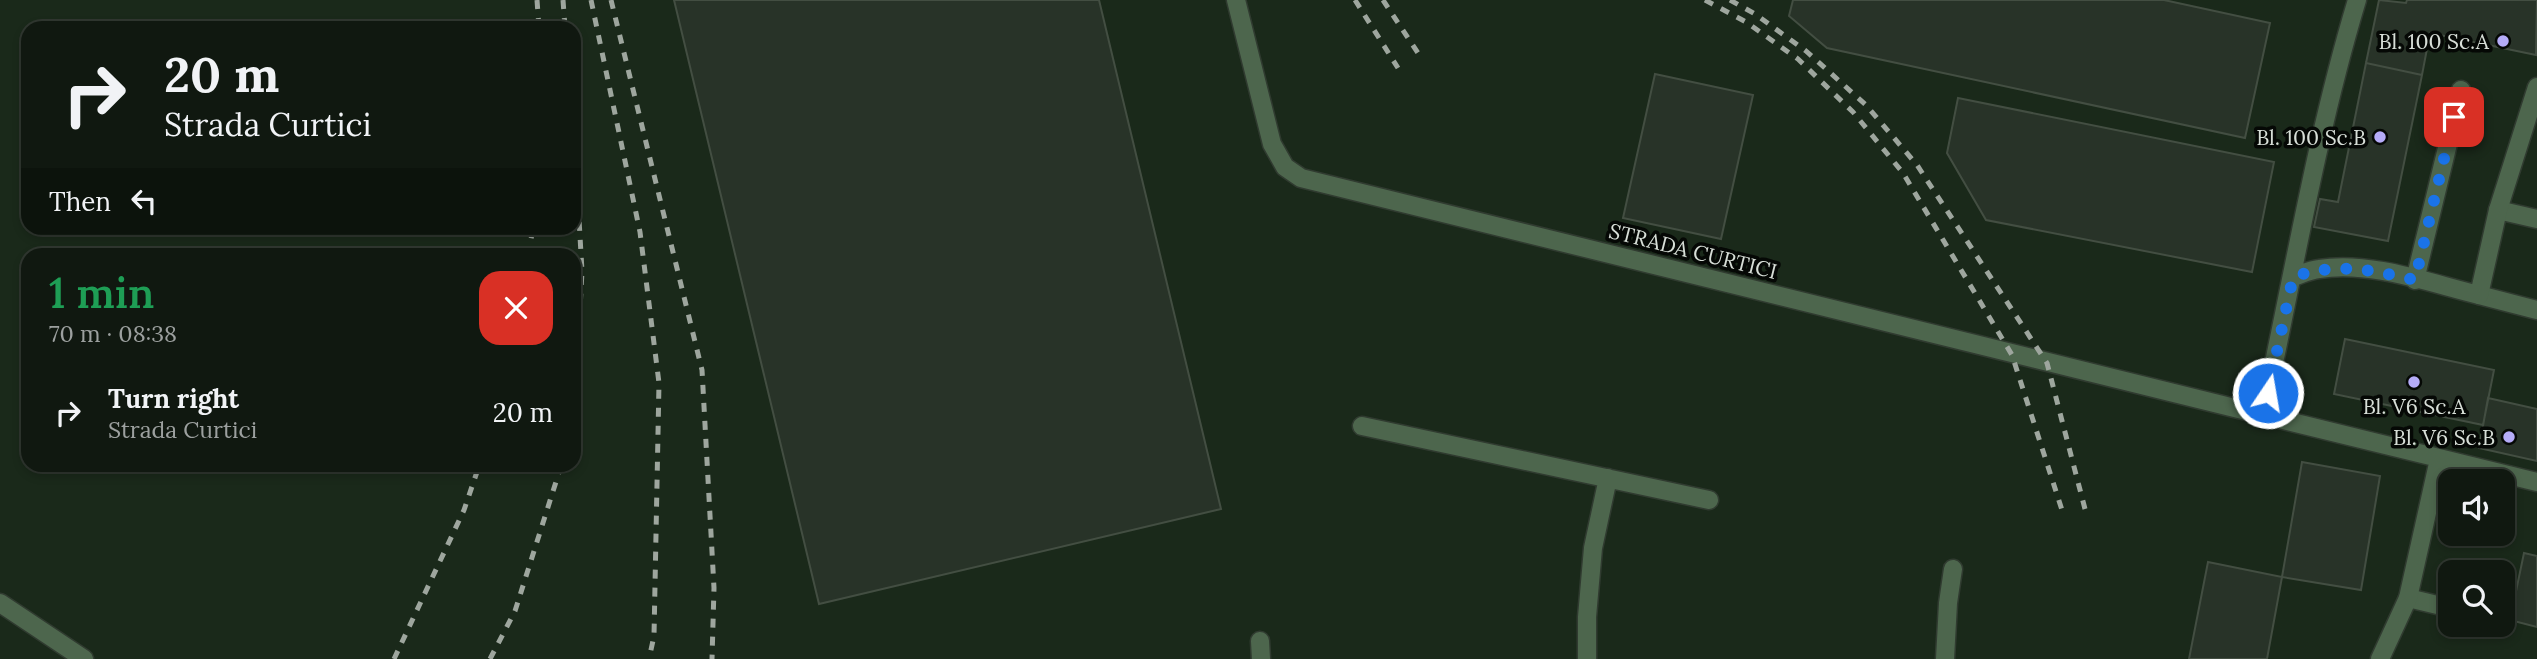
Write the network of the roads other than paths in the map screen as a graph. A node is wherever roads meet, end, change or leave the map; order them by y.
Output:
1 (1236, 0) edge
2 (2357, 0) edge
3 (2537, 87) edge
4 (2461, 90) dead end
5 (2498, 210) junction
6 (2537, 219) edge
7 (2293, 277) junction
8 (2415, 280) junction
9 (2479, 295) junction
10 (2537, 310) edge
11 (2263, 415) junction
12 (1363, 426) dead end
13 (2439, 459) junction
14 (1608, 478) junction
15 (2537, 482) edge
16 (1709, 500) dead end
17 (1953, 569) dead end
18 (2408, 597) junction
19 (0, 603) edge
20 (2438, 605) edge
21 (84, 659) edge
22 (1587, 659) edge
23 (1945, 659) edge
24 (2380, 659) edge

1 - 11 street, STRADA CURTICI
2 - 7 street
3 - 5 street
4 - 8 street
5 - 6 street
5 - 9 street
7 - 8 street
7 - 11 street
8 - 9 street
9 - 10 street
11 - 13 street, STRADA CURTICI
12 - 14 street
13 - 15 street, STRADA CURTICI
13 - 18 street
14 - 16 street
14 - 22 street
17 - 23 street
18 - 20 street
18 - 24 street
19 - 21 street

